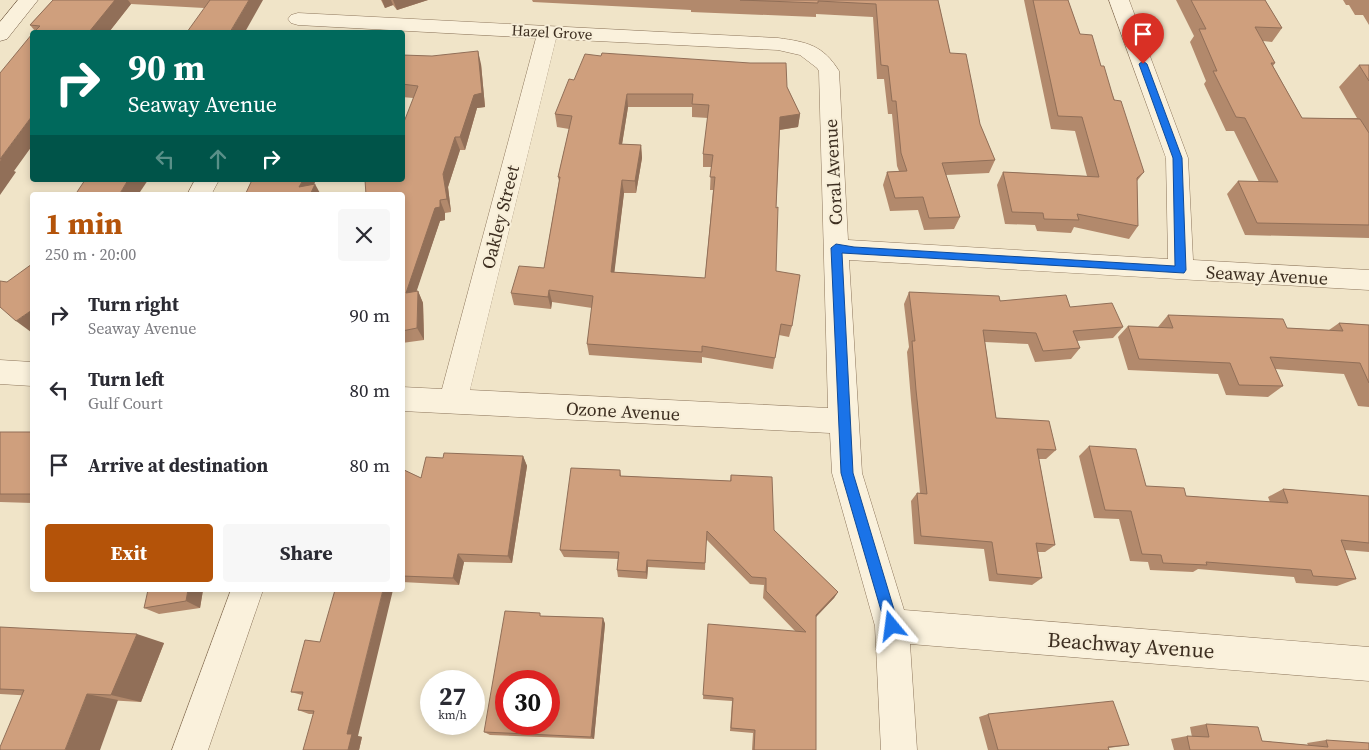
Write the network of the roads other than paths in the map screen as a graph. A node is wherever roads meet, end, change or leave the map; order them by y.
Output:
1 (28, 0) edge
2 (308, 0) edge
3 (1119, 0) edge
4 (294, 26) edge
5 (548, 31) junction
6 (0, 35) edge
7 (805, 48) joint
8 (836, 248) junction
9 (1181, 270) junction
10 (1369, 280) edge
11 (0, 372) edge
12 (30, 374) edge
13 (405, 398) edge
14 (453, 402) junction
15 (843, 421) junction
16 (246, 592) edge
17 (892, 626) junction
18 (1369, 664) edge
19 (190, 750) edge
20 (899, 750) edge

1 - 6 street
2 - 4 street
3 - 9 street
4 - 5 street, Hazel Grove
5 - 7 street, Hazel Grove
5 - 14 street, Oakley Street
7 - 8 street, Coral Avenue
8 - 9 street, Seaway Avenue
8 - 15 street, Coral Avenue
9 - 10 street, Seaway Avenue
11 - 12 street
13 - 14 street, Ozone Avenue
14 - 15 street, Ozone Avenue
15 - 17 street, Coral Avenue
16 - 19 street
17 - 18 street, Beachway Avenue
17 - 20 street, Coral Avenue

